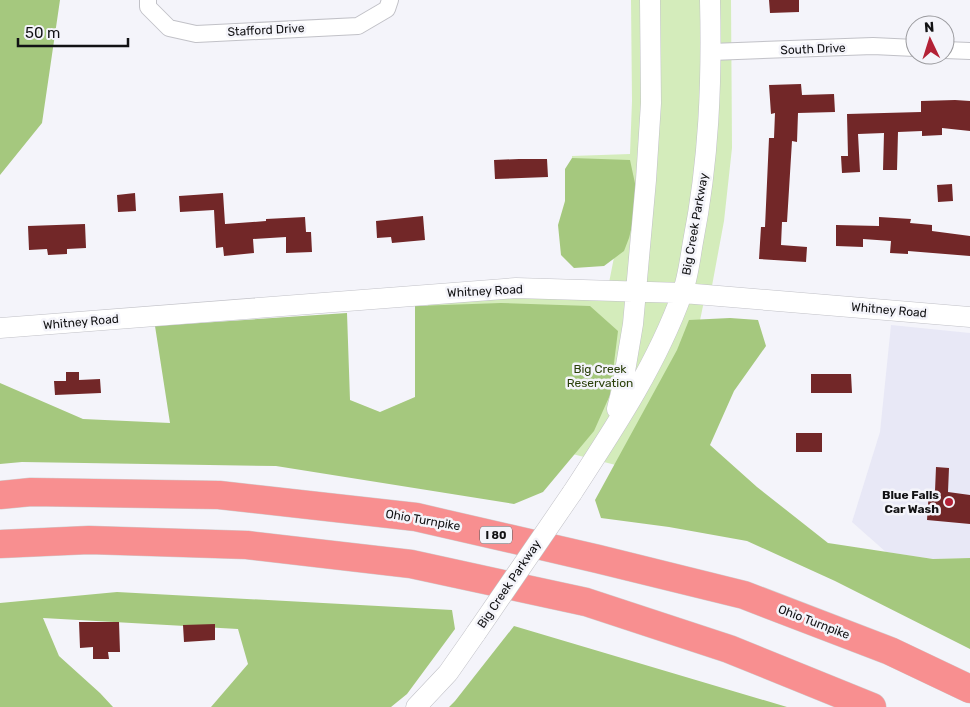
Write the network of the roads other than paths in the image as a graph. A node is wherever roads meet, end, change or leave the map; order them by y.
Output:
1 (148, 0) edge
2 (390, 0) edge
3 (650, 0) edge
4 (710, 0) edge
5 (905, 48) edge
6 (955, 50) edge
7 (970, 51) edge
8 (711, 52) junction
9 (636, 290) junction
10 (683, 293) junction
11 (970, 317) edge
12 (0, 328) edge
13 (612, 431) junction
14 (0, 495) edge
15 (0, 544) edge
16 (970, 688) edge
17 (416, 707) edge
18 (872, 707) edge

1 - 2 street, Stafford Drive
3 - 9 street, Big Creek Parkway
4 - 8 street, Big Creek Parkway
5 - 8 street, South Drive
6 - 7 street
8 - 10 street, Big Creek Parkway
9 - 10 street, Whitney Road
9 - 12 street, Whitney Road
9 - 13 street, Big Creek Parkway
10 - 11 street, Whitney Road
10 - 13 street, Big Creek Parkway
13 - 17 street, Big Creek Parkway, bridge
14 - 16 highway, Ohio Turnpike / I 80
15 - 18 highway

